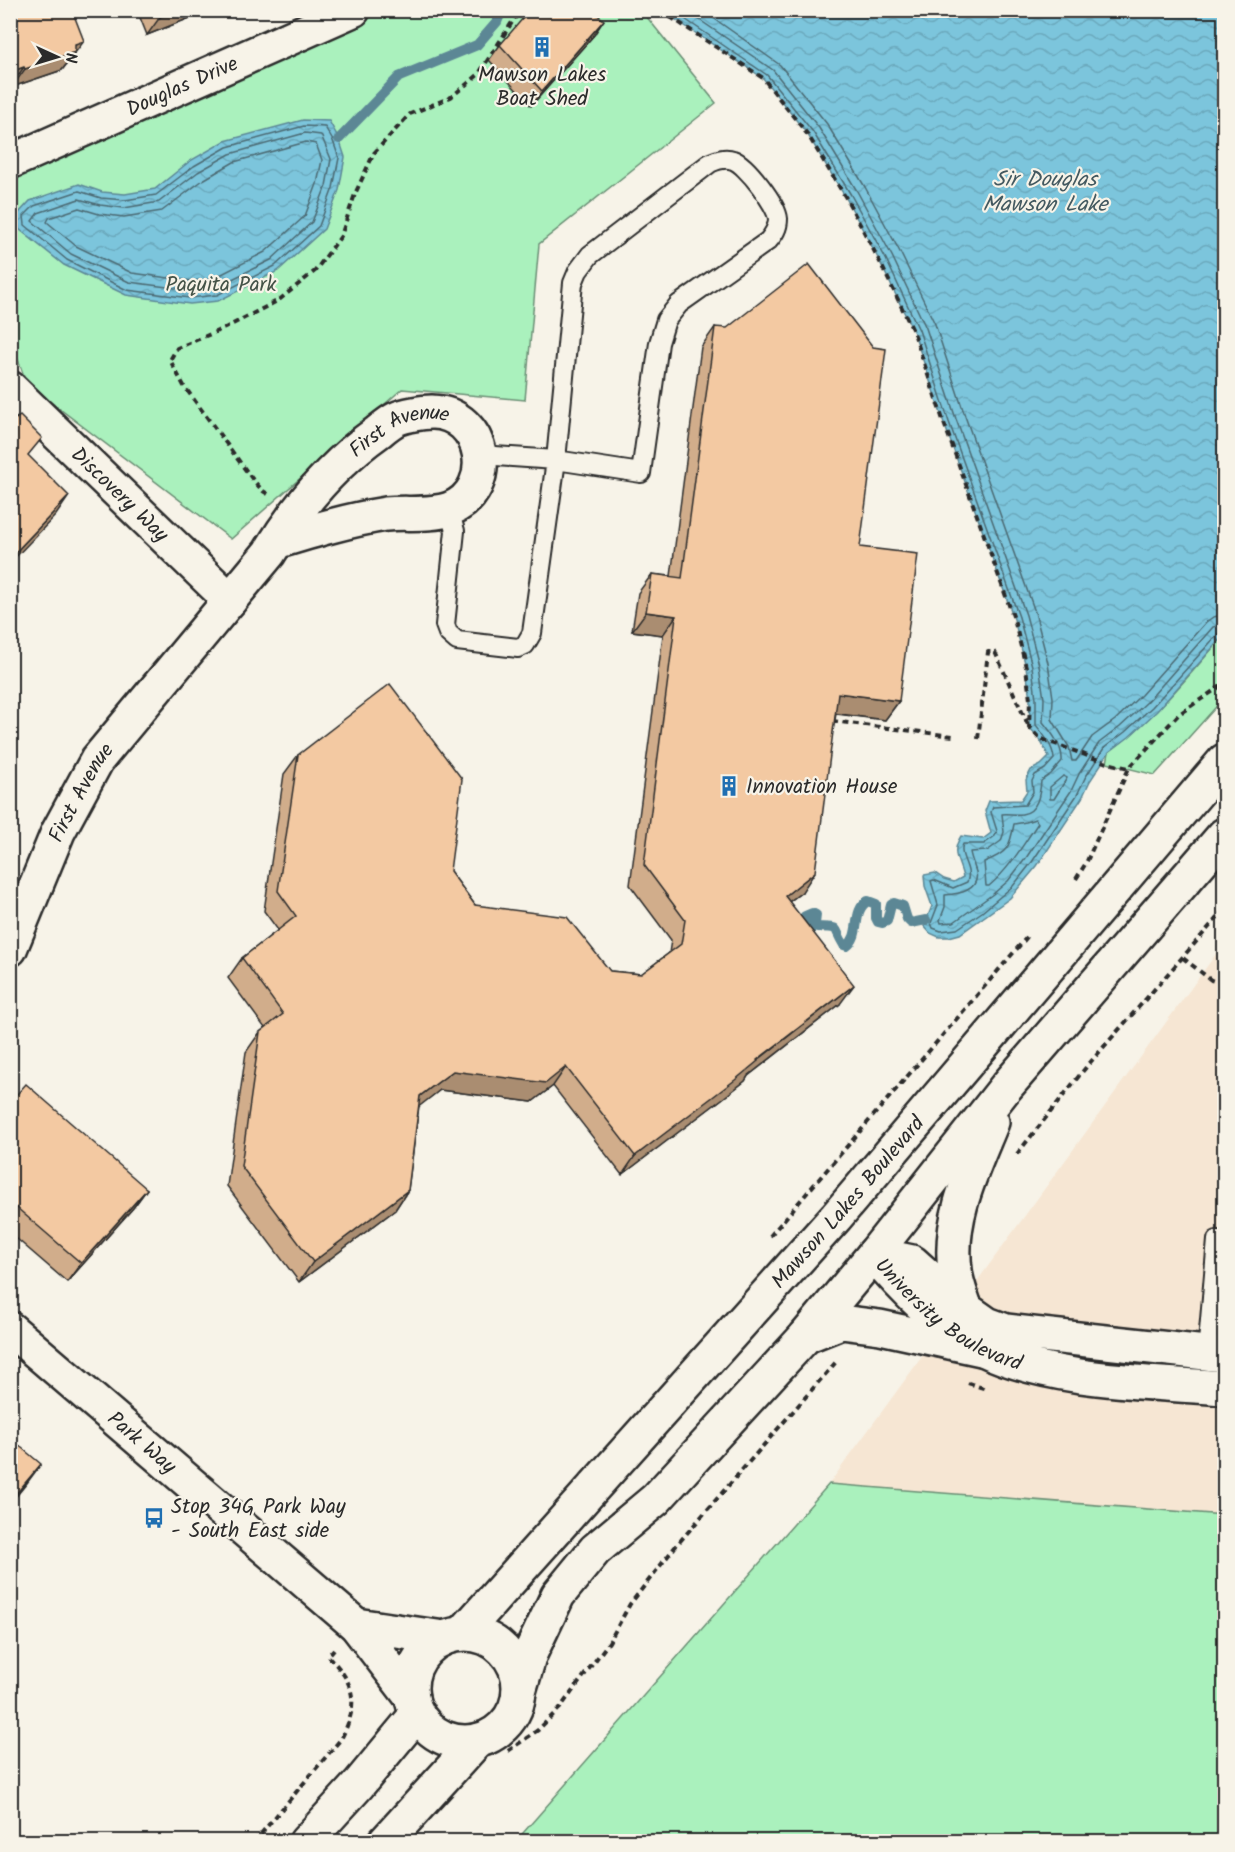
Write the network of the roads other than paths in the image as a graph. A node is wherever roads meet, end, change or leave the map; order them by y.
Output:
1 (353, 10) edge
2 (10, 162) edge
3 (10, 388) edge
4 (481, 455) junction
5 (556, 460) junction
6 (448, 509) junction
7 (276, 542) junction
8 (230, 600) junction
9 (1224, 761) edge
10 (1224, 835) edge
11 (10, 949) edge
12 (1006, 1087) junction
13 (836, 1217) junction
14 (1217, 1240) dead end
15 (874, 1254) junction
16 (966, 1310) junction
17 (10, 1329) edge
18 (805, 1337) junction
19 (981, 1349) junction
20 (1216, 1355) edge
21 (1224, 1388) edge
22 (356, 1625) junction
23 (453, 1636) junction
24 (519, 1691) junction
25 (415, 1706) junction
26 (491, 1747) junction
27 (306, 1842) edge
28 (386, 1842) edge

1 - 2 street, Douglas Drive
3 - 8 street, Discovery Way
4 - 5 lane
4 - 6 street
4 - 7 street, First Avenue
5 - 5 lane
5 - 6 lane
6 - 7 street
7 - 8 street, First Avenue
8 - 11 street, First Avenue
9 - 13 street, Mawson Lakes Boulevard
10 - 12 street
12 - 15 street
12 - 16 street
13 - 15 street
13 - 23 street, Mawson Lakes Boulevard
14 - 20 lane
15 - 16 street, University Boulevard
15 - 18 street
15 - 19 street, University Boulevard
16 - 20 street, University Boulevard
17 - 22 street, Park Way
18 - 19 street
18 - 24 street
19 - 21 street, University Boulevard
22 - 23 street
22 - 25 street, Park Way
23 - 24 street
23 - 25 street
24 - 26 street
25 - 26 street
25 - 27 street
26 - 28 street

